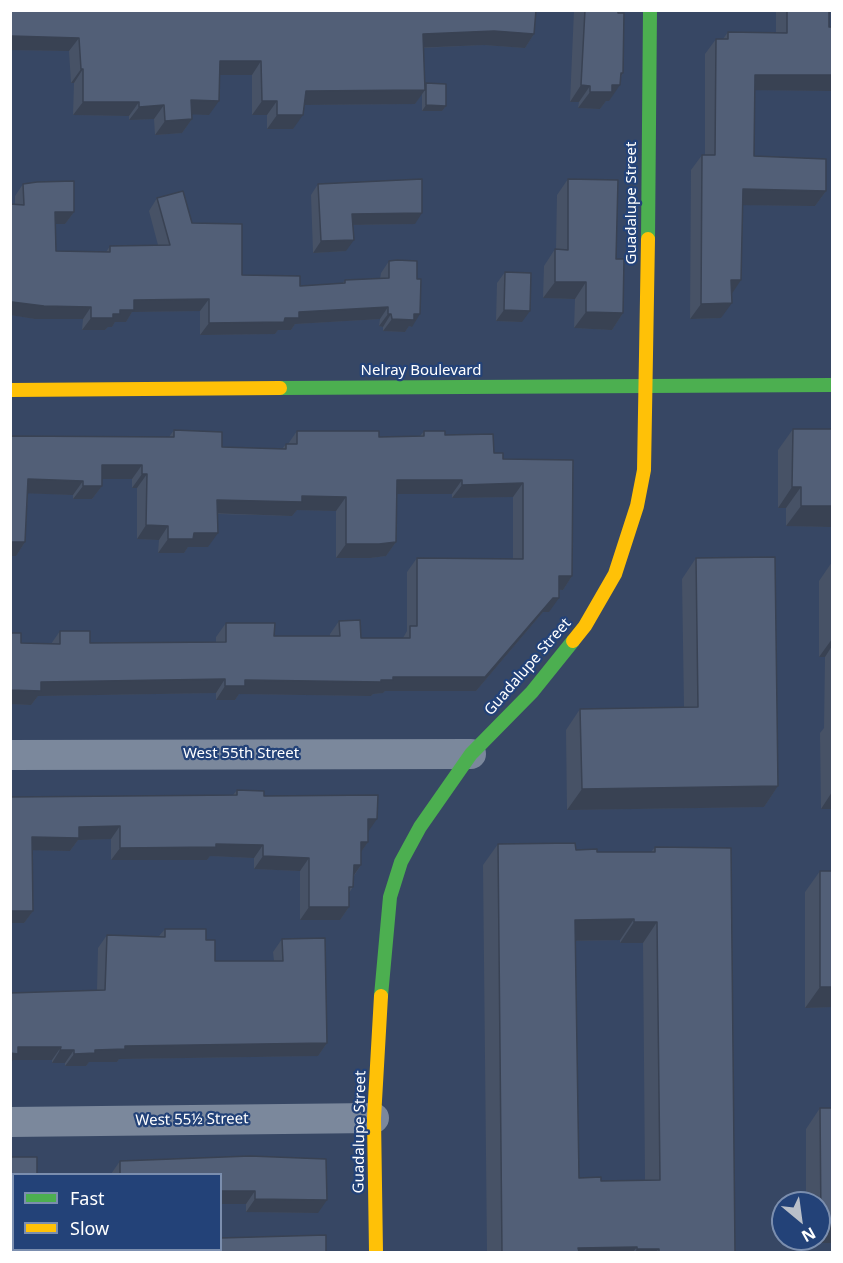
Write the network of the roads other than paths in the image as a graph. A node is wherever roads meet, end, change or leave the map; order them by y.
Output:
1 (650, 10) edge
2 (832, 385) edge
3 (647, 387) junction
4 (10, 390) edge
5 (471, 754) junction
6 (10, 755) edge
7 (374, 1118) junction
8 (10, 1122) edge
9 (376, 1252) edge

1 - 3 street, Guadalupe Street
2 - 3 street, Nelray Boulevard
3 - 4 street, Nelray Boulevard
3 - 5 street, Guadalupe Street
5 - 6 street, West 55th Street
5 - 7 street, Guadalupe Street
7 - 8 street, West 55½ Street
7 - 9 street, Guadalupe Street

